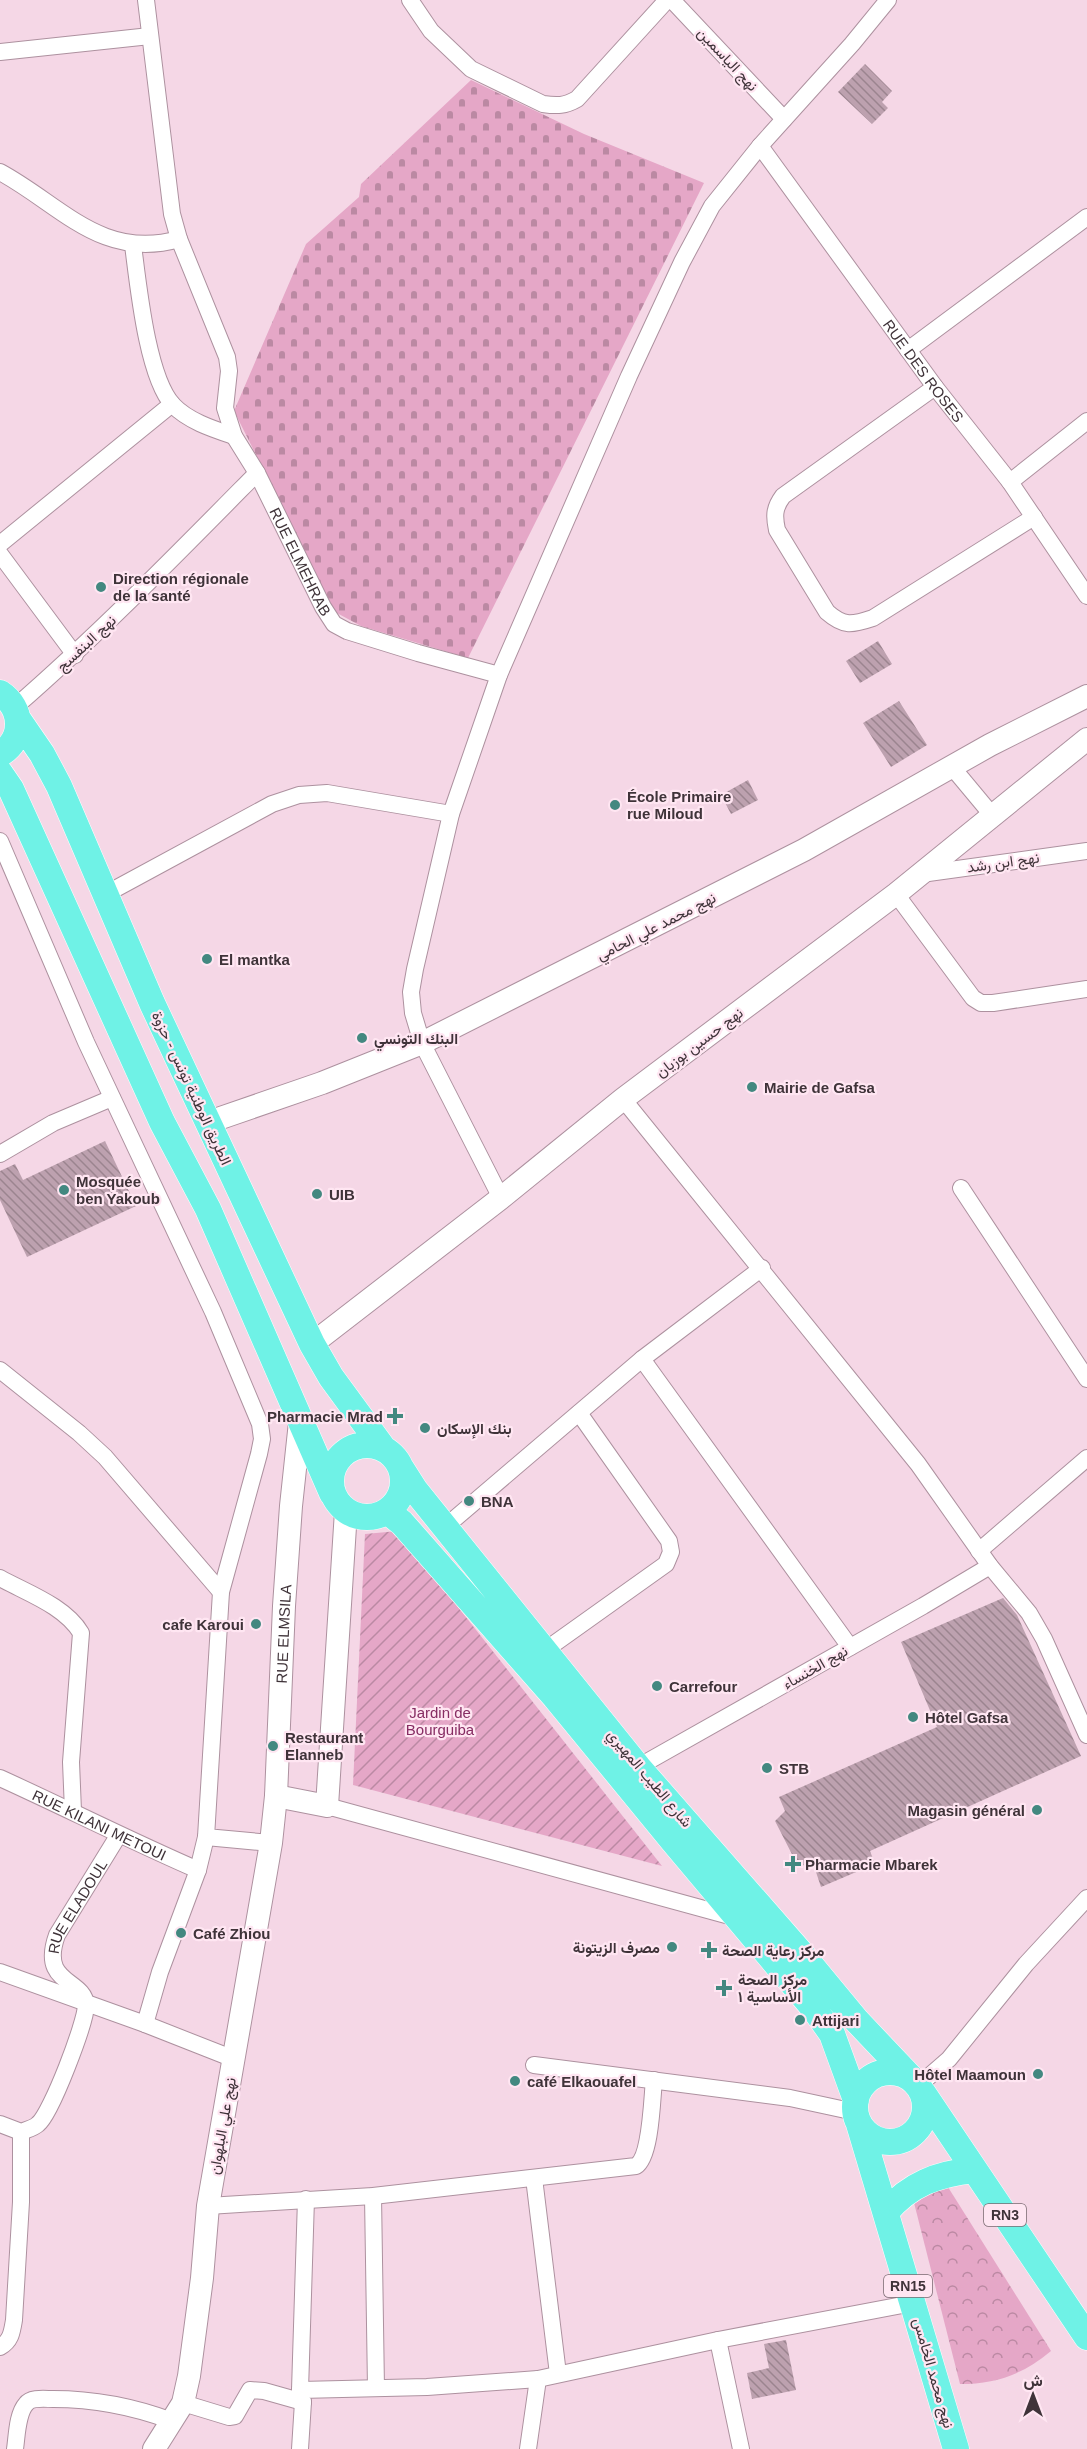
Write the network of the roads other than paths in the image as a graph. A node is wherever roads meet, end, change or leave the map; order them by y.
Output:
1 (146, 0) edge
2 (410, 0) edge
3 (670, 0) edge
4 (888, 0) edge
5 (150, 36) junction
6 (0, 52) edge
7 (784, 119) junction
8 (760, 146) junction
9 (0, 172) edge
10 (1087, 217) edge
11 (179, 239) junction
12 (133, 244) junction
13 (908, 350) junction
14 (935, 387) junction
15 (172, 404) junction
16 (1087, 421) edge
17 (234, 436) junction
18 (257, 473) junction
19 (1010, 482) junction
20 (1034, 517) junction
21 (0, 544) edge
22 (0, 554) edge
23 (1087, 596) edge
24 (75, 655) junction
25 (499, 675) junction
26 (1087, 696) edge
27 (11, 706) edge
28 (1087, 739) edge
29 (0, 754) edge
30 (1076, 754) edge
31 (952, 767) junction
32 (0, 772) edge
33 (451, 814) junction
34 (992, 815) junction
35 (0, 841) edge
36 (1087, 851) edge
37 (919, 874) junction
38 (896, 894) junction
39 (104, 895) junction
40 (1087, 989) edge
41 (422, 1043) junction
42 (112, 1098) junction
43 (623, 1099) junction
44 (209, 1122) junction
45 (0, 1154) edge
46 (961, 1188) dead end
47 (501, 1198) junction
48 (762, 1268) junction
49 (312, 1344) junction
50 (642, 1359) junction
51 (0, 1370) edge
52 (1087, 1379) edge
53 (579, 1413) junction
54 (300, 1422) junction
55 (382, 1448) junction
56 (1087, 1458) edge
57 (401, 1468) junction
58 (339, 1502) junction
59 (387, 1510) junction
60 (445, 1527) junction
61 (980, 1551) junction
62 (990, 1566) junction
63 (0, 1578) edge
64 (221, 1592) junction
65 (850, 1647) junction
66 (544, 1651) junction
67 (1087, 1735) edge
68 (638, 1767) junction
69 (0, 1778) edge
70 (276, 1796) junction
71 (327, 1806) junction
72 (74, 1811) junction
73 (118, 1836) junction
74 (206, 1837) junction
75 (271, 1843) junction
76 (198, 1870) junction
77 (1087, 1898) edge
78 (740, 1918) junction
79 (0, 1972) edge
80 (86, 2003) junction
81 (145, 2024) junction
82 (234, 2059) junction
83 (534, 2065) dead end
84 (654, 2080) junction
85 (917, 2086) junction
86 (857, 2112) junction
87 (0, 2124) edge
88 (21, 2132) junction
89 (974, 2170) junction
90 (534, 2178) junction
91 (373, 2196) junction
92 (306, 2199) junction
93 (208, 2206) junction
94 (886, 2212) junction
95 (913, 2303) junction
96 (1087, 2337) edge
97 (718, 2340) junction
98 (0, 2347) edge
99 (558, 2374) junction
100 (538, 2379) junction
101 (376, 2388) junction
102 (302, 2396) junction
103 (177, 2412) junction
104 (15, 2449) edge
105 (154, 2449) edge
106 (300, 2449) edge
107 (528, 2449) edge
108 (741, 2449) edge
109 (956, 2449) edge

1 - 5 street, RUE ELMEHRAB
2 - 3 street
3 - 7 street, نهج الياسمين
4 - 7 street
5 - 6 street
5 - 11 street, RUE ELMEHRAB
7 - 8 street
8 - 13 street, RUE DES ROSES
8 - 25 street
9 - 12 street
10 - 13 street
11 - 12 street
11 - 17 street, RUE ELMEHRAB
12 - 15 street
13 - 14 street, RUE DES ROSES
14 - 19 street, RUE DES ROSES
14 - 20 street
15 - 17 street
15 - 21 street
16 - 19 street
17 - 18 street, RUE ELMEHRAB
18 - 24 street, نهج البنفسج
18 - 25 street, RUE ELMEHRAB
19 - 20 street, RUE DES ROSES
20 - 23 street, RUE DES ROSES
22 - 24 street
24 - 27 street, نهج البنفسج
25 - 33 street
26 - 31 street, نهج محمد علي الحامي
27 - 29 main road
27 - 39 main road, الطريق الوطنية تونس - حزوة
28 - 30 street, نهج حسين بوزيان
30 - 34 street, نهج حسين بوزيان
31 - 34 street
31 - 41 street, نهج محمد علي الحامي
32 - 54 main road
33 - 39 street
33 - 41 street
34 - 37 street, نهج حسين بوزيان
35 - 42 street
36 - 37 street, نهج ابن رشد
37 - 38 street, نهج حسين بوزيان
38 - 40 street
38 - 43 street, نهج حسين بوزيان
39 - 44 main road, الطريق الوطنية تونس - حزوة
41 - 44 street, نهج محمد علي الحامي
41 - 47 street
42 - 45 street
42 - 64 street
43 - 47 street, نهج حسين بوزيان
43 - 48 street
44 - 49 main road, الطريق الوطنية تونس - حزوة
46 - 52 street
47 - 49 street, نهج حسين بوزيان
48 - 50 street
48 - 61 street
49 - 55 main road, الطريق الوطنية تونس - حزوة
50 - 53 street
50 - 65 street
51 - 64 street
53 - 60 street
53 - 66 street
54 - 58 main road
54 - 70 street, RUE ELMSILA
55 - 57 main road
55 - 58 main road
56 - 61 street
57 - 59 main road
57 - 60 main road, شارع الطيب المهيري
58 - 59 main road
58 - 71 street
59 - 78 main road, شارع الطيب المهيري
60 - 66 main road, شارع الطيب المهيري
61 - 62 street
62 - 65 street, نهج الخنساء
62 - 67 street
63 - 72 street
64 - 74 street
65 - 68 street, نهج الخنساء
66 - 68 main road, شارع الطيب المهيري
68 - 85 main road, شارع الطيب المهيري
69 - 72 street, RUE KILANI METOUI
70 - 71 street
70 - 75 street, نهج علي البلهوان
71 - 78 street
72 - 73 street, RUE KILANI METOUI
73 - 76 street, RUE KILANI METOUI
73 - 80 street, RUE ELADOUL
74 - 75 street
74 - 76 street
75 - 82 street, نهج علي البلهوان
76 - 81 street
77 - 85 street
78 - 86 main road, شارع الطيب المهيري
79 - 80 street
80 - 81 street
80 - 88 street
81 - 82 street
82 - 93 street, نهج علي البلهوان
83 - 84 street
84 - 86 street
84 - 90 street
85 - 86 main road
85 - 86 main road
85 - 89 main road, RN3
86 - 94 main road, نهج محمد الخامس / RN15
87 - 88 street
88 - 98 street
89 - 94 main road
89 - 96 main road, RN3
90 - 91 street
90 - 99 street
91 - 92 street
91 - 101 street
92 - 93 street
92 - 102 street
93 - 103 street, نهج علي البلهوان
94 - 95 main road, نهج محمد الخامس / RN15
95 - 97 street
95 - 109 main road, نهج محمد الخامس / RN15
97 - 99 street
97 - 108 street
99 - 100 street
100 - 101 street
100 - 107 street
101 - 102 street
102 - 103 street
102 - 106 street
103 - 104 street
103 - 105 street, نهج علي البلهوان

